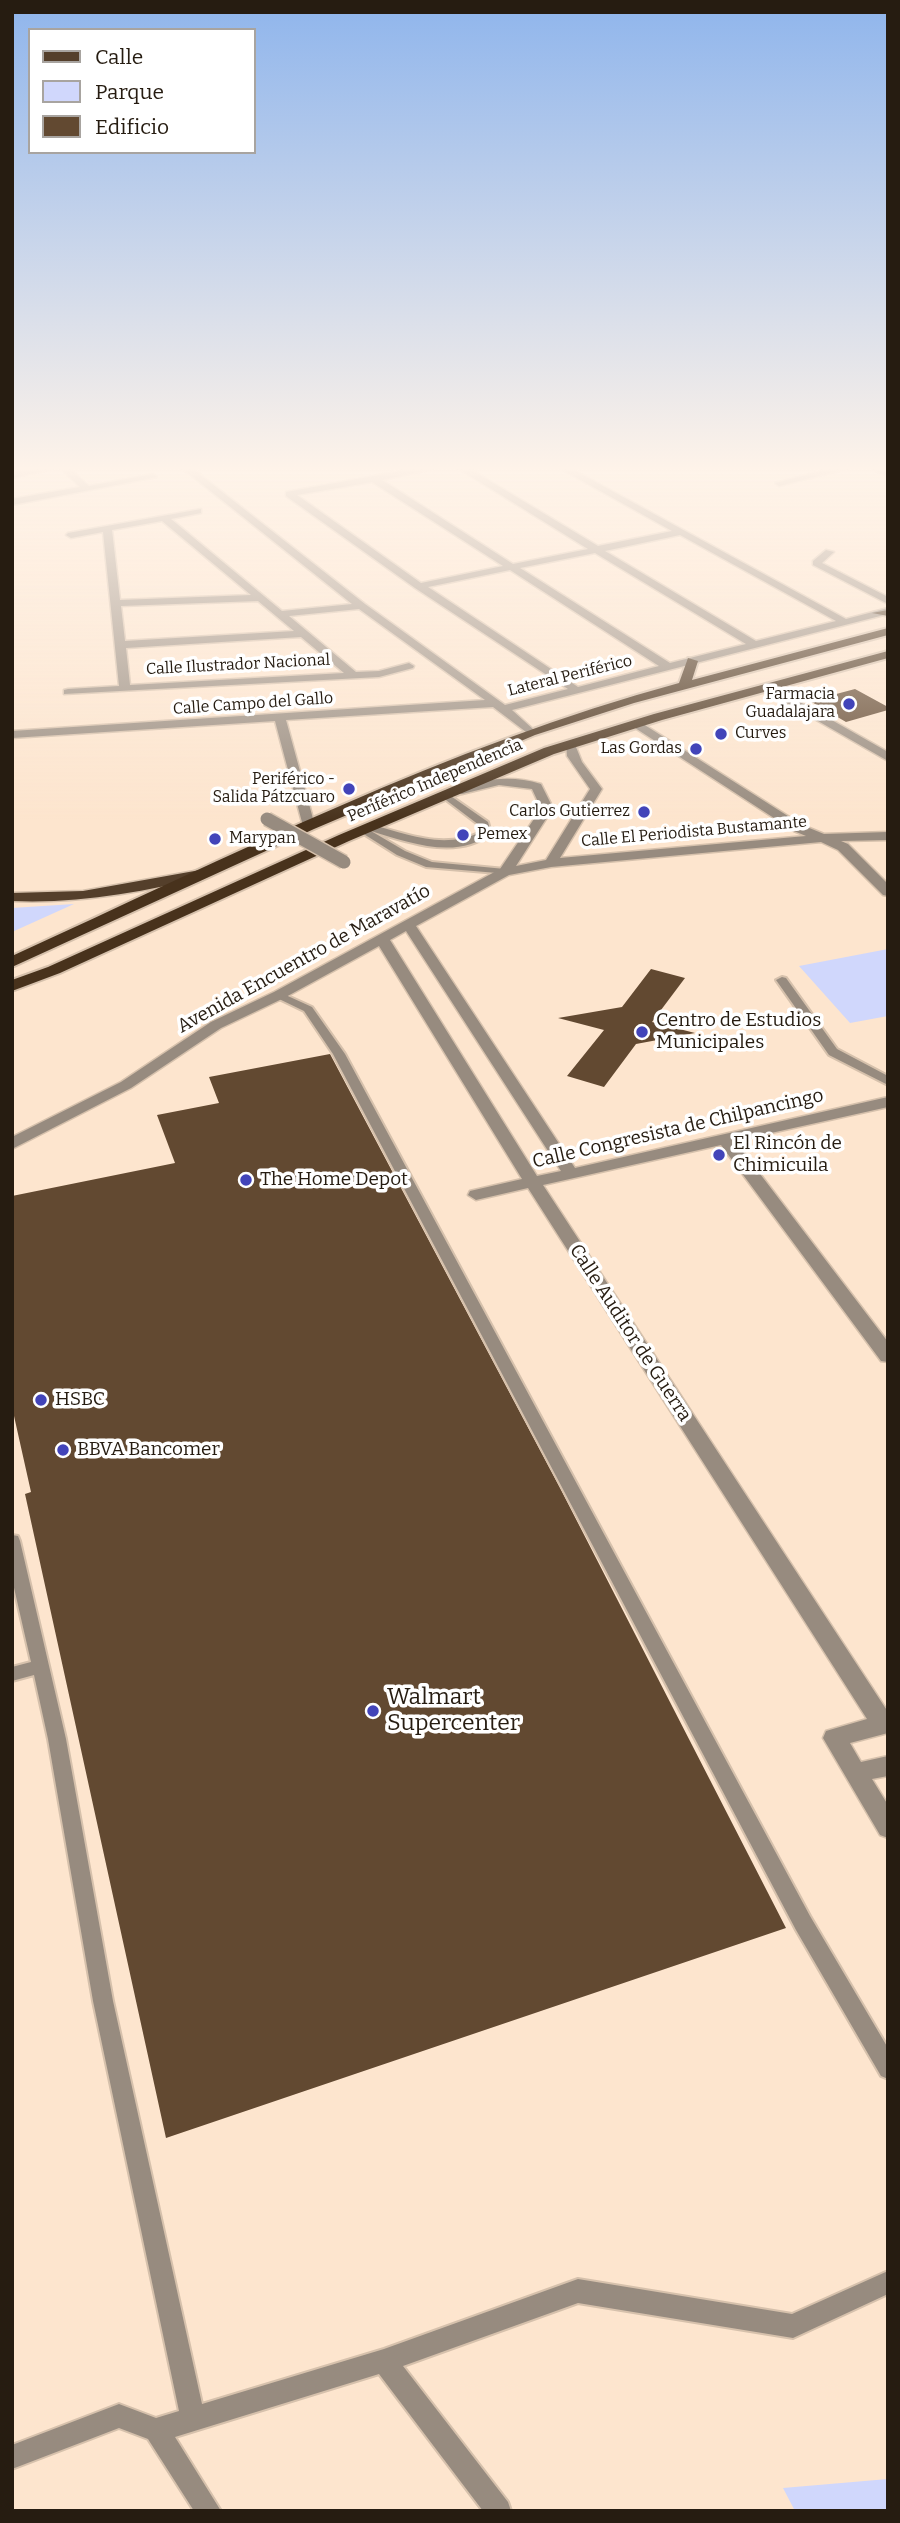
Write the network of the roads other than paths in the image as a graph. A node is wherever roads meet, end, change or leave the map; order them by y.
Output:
1 (112, 587) edge
2 (247, 587) edge
3 (337, 587) edge
4 (420, 587) edge
5 (541, 587) edge
6 (656, 587) edge
7 (779, 587) edge
8 (862, 587) edge
9 (341, 590) junction
10 (318, 597) junction
11 (888, 601) edge
12 (265, 602) junction
13 (114, 603) junction
14 (361, 606) junction
15 (327, 608) junction
16 (885, 612) edge
17 (279, 614) junction
18 (845, 622) junction
19 (888, 631) edge
20 (303, 634) junction
21 (119, 645) junction
22 (755, 645) junction
23 (888, 654) edge
24 (692, 661) junction
25 (409, 666) dead end
26 (668, 667) junction
27 (352, 674) junction
28 (684, 686) junction
29 (125, 687) junction
30 (766, 687) junction
31 (576, 690) junction
32 (68, 692) dead end
33 (500, 706) junction
34 (280, 718) junction
35 (636, 724) junction
36 (530, 732) junction
37 (12, 735) edge
38 (570, 744) junction
39 (888, 757) edge
40 (445, 795) junction
41 (376, 797) junction
42 (267, 819) dead end
43 (309, 826) junction
44 (366, 829) junction
45 (888, 836) edge
46 (824, 838) junction
47 (344, 862) dead end
48 (551, 863) junction
49 (505, 872) junction
50 (204, 874) junction
51 (888, 892) edge
52 (12, 897) edge
53 (408, 924) junction
54 (382, 939) junction
55 (12, 962) edge
56 (12, 973) edge
57 (782, 980) dead end
58 (12, 986) edge
59 (279, 995) junction
60 (888, 1081) edge
61 (888, 1102) edge
62 (726, 1140) junction
63 (12, 1144) edge
64 (571, 1174) junction
65 (533, 1184) junction
66 (476, 1195) dead end
67 (888, 1356) edge
68 (12, 1541) edge
69 (40, 1666) junction
70 (12, 1674) edge
71 (885, 1723) edge
72 (888, 1766) edge
73 (855, 1773) junction
74 (888, 1828) edge
75 (888, 2069) edge
76 (888, 2282) edge
77 (384, 2361) junction
78 (193, 2418) junction
79 (156, 2430) junction
80 (12, 2457) edge
81 (209, 2511) edge
82 (499, 2511) edge

1 - 13 street
2 - 12 street
3 - 9 street
4 - 31 street
5 - 26 street
6 - 22 street
7 - 18 street
8 - 11 street
9 - 10 street
9 - 14 street
10 - 12 street
10 - 15 street
12 - 13 street
12 - 17 street
13 - 21 street
14 - 15 street
14 - 33 street
15 - 17 street
16 - 18 street, Lateral Periférico
17 - 20 street
18 - 22 street, Lateral Periférico
19 - 28 highway, Periférico Independencia
20 - 21 street
20 - 27 street
21 - 29 street
22 - 24 street, Lateral Periférico
23 - 30 highway, Periférico Independencia
24 - 26 street, Lateral Periférico
24 - 28 highway
25 - 27 street, Calle Ilustrador Nacional
26 - 31 street, Lateral Periférico
27 - 29 street, Calle Ilustrador Nacional
28 - 36 highway, Periférico Independencia
29 - 32 street, Calle Ilustrador Nacional
30 - 35 highway, Periférico Independencia
30 - 39 street
31 - 33 street, Lateral Periférico
33 - 34 street, Calle Campo del Gallo
33 - 36 street
34 - 37 street, Calle Campo del Gallo
34 - 43 street
35 - 38 highway, Periférico Independencia
35 - 46 street
36 - 41 highway, Periférico Independencia
38 - 40 highway, Periférico Independencia
38 - 48 street
40 - 44 highway, Periférico Independencia
40 - 44 lane
40 - 49 street
41 - 43 highway, Periférico Independencia
41 - 56 highway
42 - 47 street, bridge
43 - 50 highway, Periférico Independencia
44 - 49 lane
44 - 58 highway, Periférico Independencia
45 - 46 street, Calle El Periodista Bustamante
46 - 48 street, Calle El Periodista Bustamante
46 - 51 street
48 - 49 street, Calle El Periodista Bustamante
49 - 53 street, Avenida Encuentro de Maravatío
50 - 52 main road
50 - 55 highway, Periférico Independencia
53 - 54 street, Avenida Encuentro de Maravatío
53 - 64 street
54 - 59 street, Avenida Encuentro de Maravatío
54 - 65 street, Calle Auditor de Guerra
57 - 60 lane
59 - 63 street, Avenida Encuentro de Maravatío
59 - 75 lane
61 - 62 street, Calle Congresista de Chilpancingo
62 - 64 street, Calle Congresista de Chilpancingo
62 - 67 street
64 - 65 street, Calle Congresista de Chilpancingo
65 - 66 street, Calle Congresista de Chilpancingo
65 - 71 street, Calle Auditor de Guerra
68 - 69 lane
69 - 70 lane
69 - 78 lane
71 - 73 street
72 - 73 street
73 - 74 street
76 - 77 lane
77 - 78 lane
77 - 82 lane
78 - 79 lane
79 - 80 lane
79 - 81 lane

